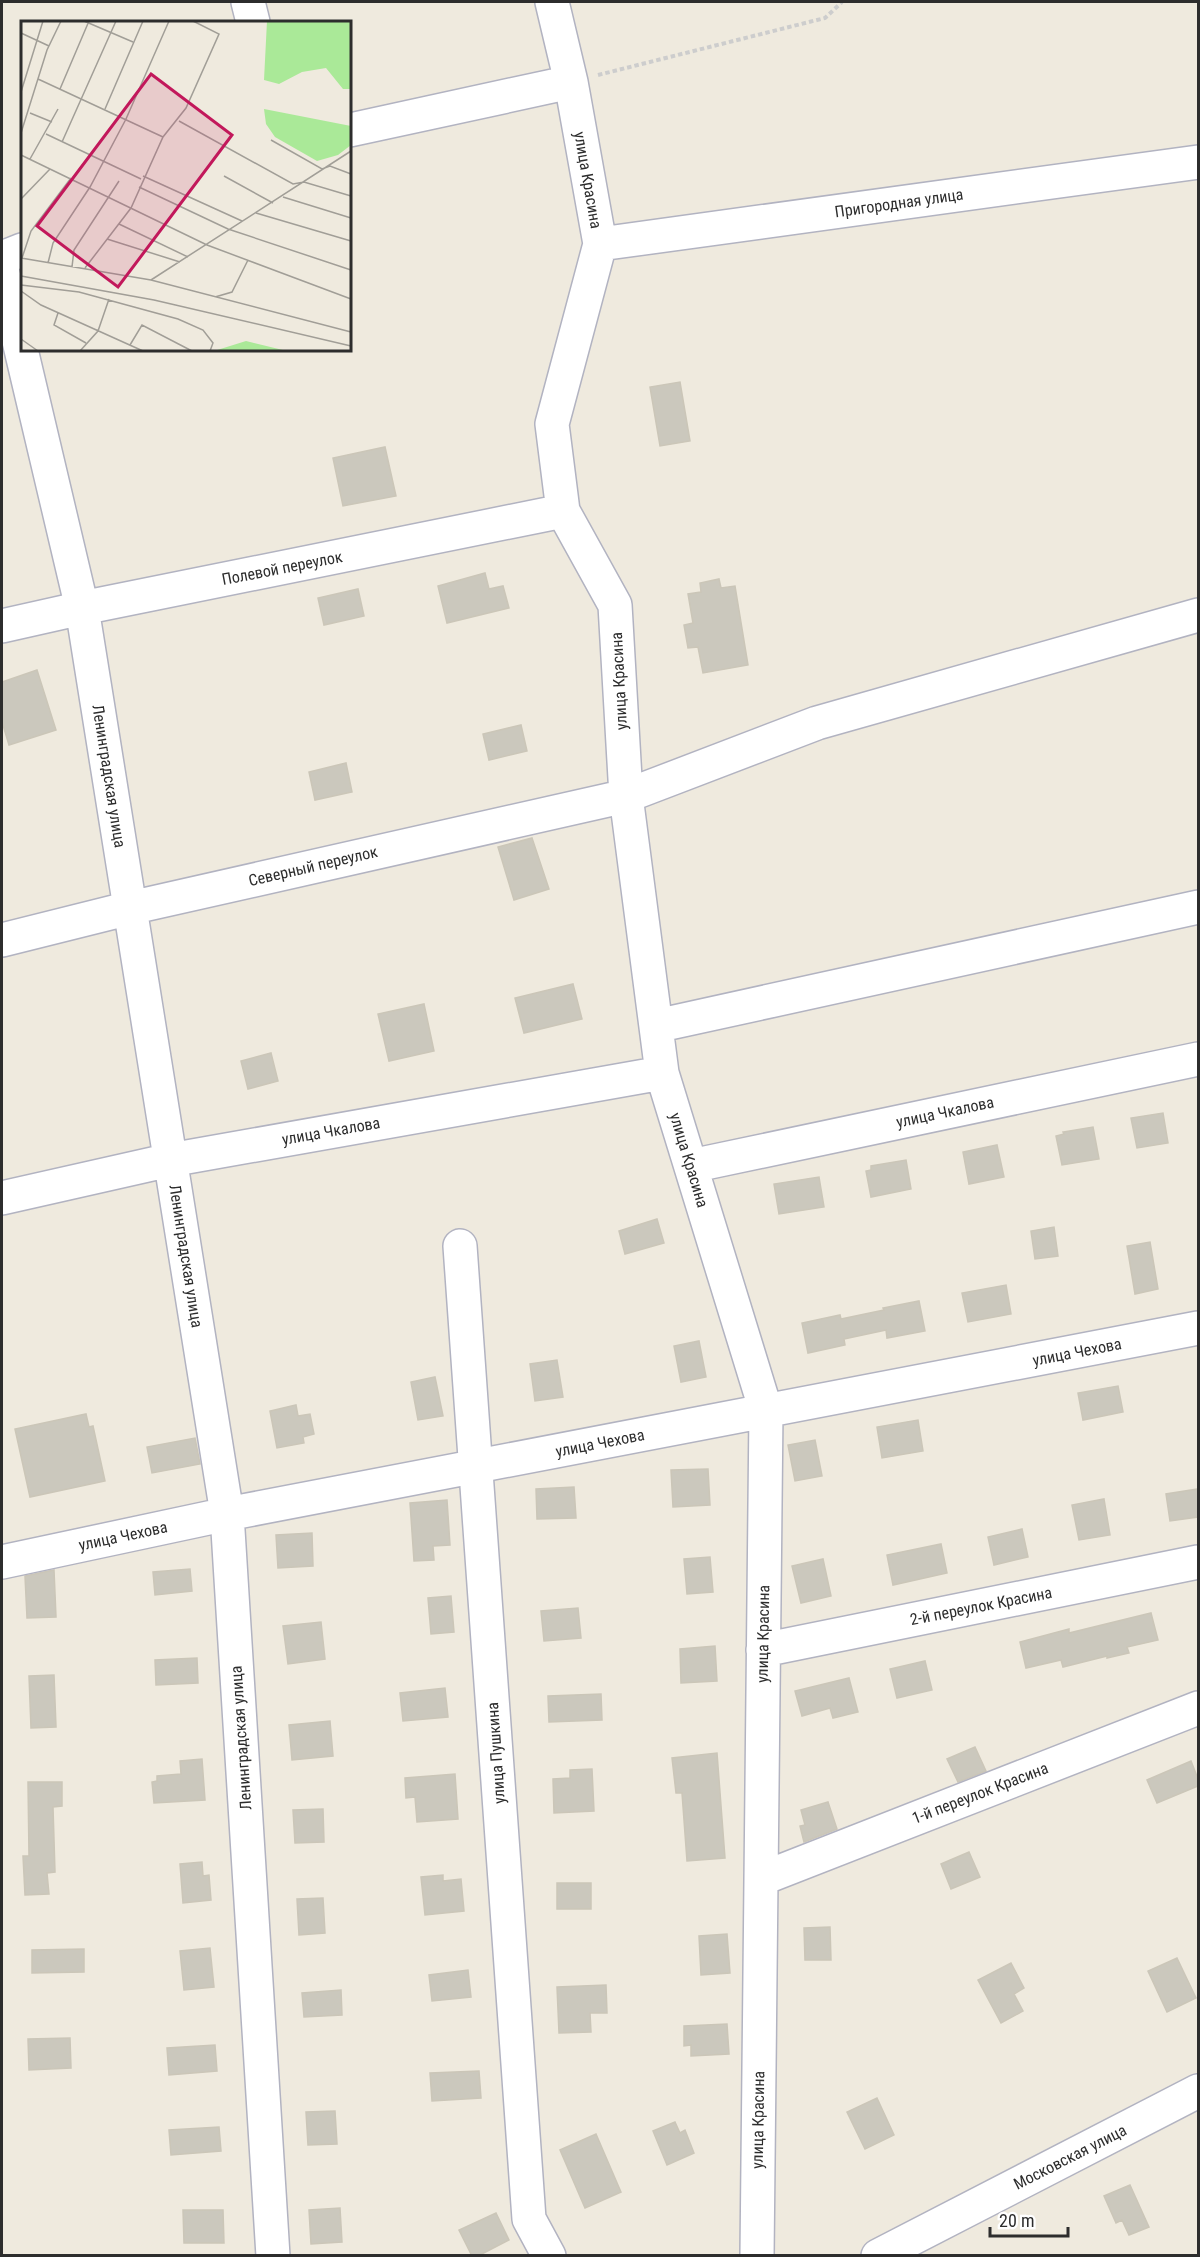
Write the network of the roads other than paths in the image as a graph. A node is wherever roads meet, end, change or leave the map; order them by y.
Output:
1 (248, 2) edge
2 (552, 2) edge
3 (253, 21) edge
4 (571, 82) junction
5 (351, 130) edge
6 (1198, 162) edge
7 (600, 244) junction
8 (21, 250) edge
9 (2, 258) edge
10 (2, 269) edge
11 (21, 350) edge
12 (21, 351) edge
13 (564, 511) junction
14 (82, 608) junction
15 (1198, 615) edge
16 (2, 626) edge
17 (626, 796) junction
18 (1198, 907) edge
19 (130, 908) junction
20 (2, 940) edge
21 (656, 1026) junction
22 (1198, 1059) edge
23 (662, 1073) junction
24 (170, 1160) junction
25 (691, 1166) junction
26 (2, 1198) edge
27 (460, 1246) dead end
28 (1198, 1328) edge
29 (766, 1411) junction
30 (476, 1466) junction
31 (227, 1514) junction
32 (2, 1562) edge
33 (1198, 1562) edge
34 (763, 1650) junction
35 (1198, 1708) edge
36 (761, 1879) junction
37 (1198, 2091) edge
38 (273, 2256) edge
39 (549, 2256) edge
40 (757, 2256) edge
41 (878, 2256) edge

1 - 3 street
2 - 4 street, улица Красина
4 - 5 street
4 - 7 street, улица Красина
6 - 7 street, Пригородная улица
7 - 13 street, улица Красина
8 - 9 street
10 - 11 street, Ленинградская улица
12 - 14 street, Ленинградская улица
13 - 14 street, Полевой переулок
13 - 17 street, улица Красина
14 - 16 street, Полевой переулок
14 - 19 street, Ленинградская улица
15 - 17 street, Северный переулок
17 - 19 street, Северный переулок
17 - 21 street, улица Красина
18 - 21 street
19 - 20 street, Северный переулок
19 - 24 street, Ленинградская улица
21 - 23 street, улица Красина
22 - 25 street, улица Чкалова
23 - 24 street, улица Чкалова
23 - 25 street, улица Красина
24 - 26 street, улица Чкалова
24 - 31 street, Ленинградская улица
25 - 29 street, улица Красина
27 - 30 street, улица Пушкина
28 - 29 street, улица Чехова
29 - 30 street, улица Чехова
29 - 34 street, улица Красина
30 - 31 street, улица Чехова
30 - 39 street, улица Пушкина
31 - 32 street, улица Чехова
31 - 38 street, Ленинградская улица
33 - 34 street, 2-й переулок Красина
34 - 36 street, улица Красина
35 - 36 street, 1-й переулок Красина
36 - 40 street, улица Красина
37 - 41 street, Московская улица

